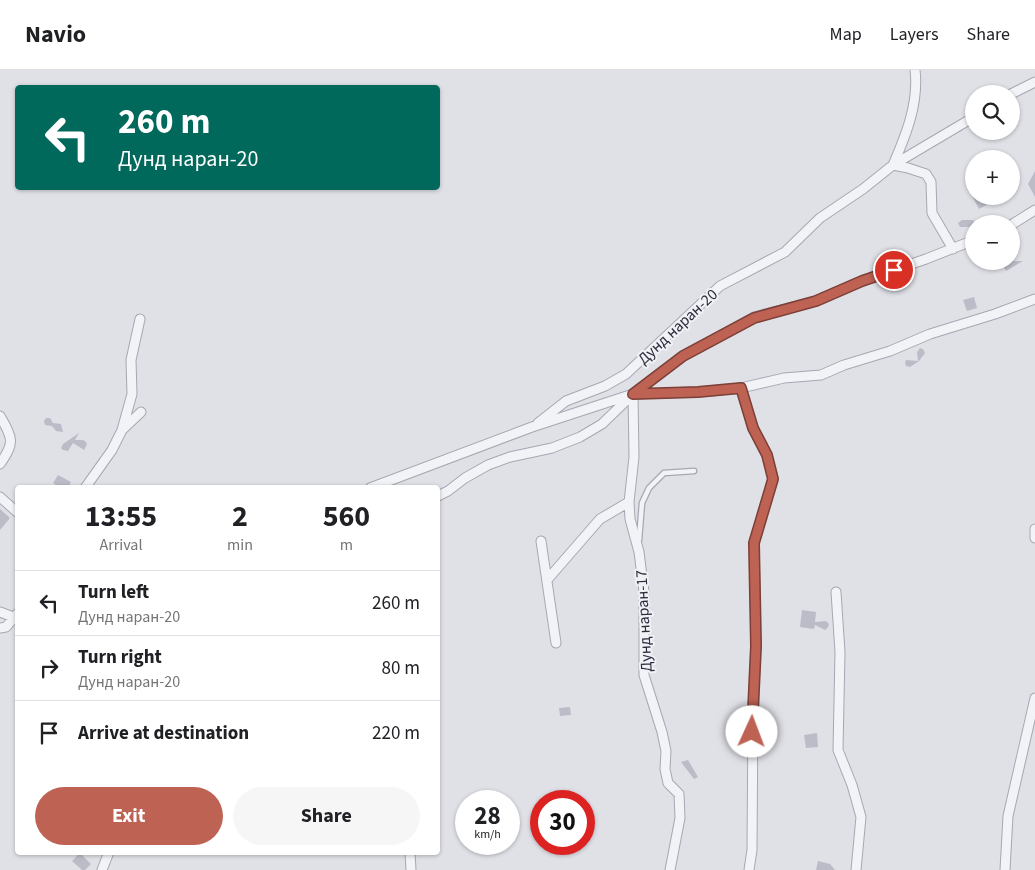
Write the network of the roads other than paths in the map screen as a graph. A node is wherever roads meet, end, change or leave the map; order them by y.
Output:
1 (915, 70) edge
2 (1035, 82) edge
3 (1020, 90) edge
4 (965, 122) edge
5 (893, 165) junction
6 (1035, 210) edge
7 (1020, 219) edge
8 (965, 244) edge
9 (953, 249) junction
10 (1035, 299) edge
11 (140, 319) dead end
12 (741, 388) junction
13 (633, 394) junction
14 (141, 412) dead end
15 (0, 416) edge
16 (532, 428) junction
17 (122, 430) junction
18 (0, 464) edge
19 (694, 471) dead end
20 (87, 485) edge
21 (378, 485) edge
22 (440, 495) edge
23 (0, 497) edge
24 (629, 502) junction
25 (15, 511) edge
26 (1035, 530) edge
27 (1035, 538) edge
28 (541, 541) dead end
29 (639, 552) junction
30 (547, 580) junction
31 (836, 592) dead end
32 (0, 612) edge
33 (15, 615) edge
34 (0, 628) edge
35 (556, 643) dead end
36 (1035, 698) edge
37 (108, 855) edge
38 (410, 855) edge
39 (102, 870) edge
40 (412, 870) edge
41 (670, 870) edge
42 (750, 870) edge
43 (856, 870) edge
44 (1005, 870) edge

1 - 5 street
2 - 3 street
4 - 5 street, Дунд наран-20
5 - 9 street
5 - 16 street, Дунд наран-20
6 - 7 street
8 - 9 street, Дунд наран-20
9 - 13 street, Дунд наран-20
10 - 12 street
11 - 17 street
12 - 13 street
12 - 42 street
13 - 16 street
13 - 22 street, Дунд наран-20
13 - 24 street, Дунд наран-17
14 - 17 street
15 - 18 street
16 - 21 street
17 - 20 street
19 - 29 lane
23 - 25 street
24 - 29 street, Дунд наран-17
24 - 30 street
26 - 27 street
28 - 30 street
29 - 41 street, Дунд наран-17
30 - 35 street
31 - 43 street
32 - 33 street
33 - 34 street
36 - 44 street
37 - 39 street
38 - 40 street

